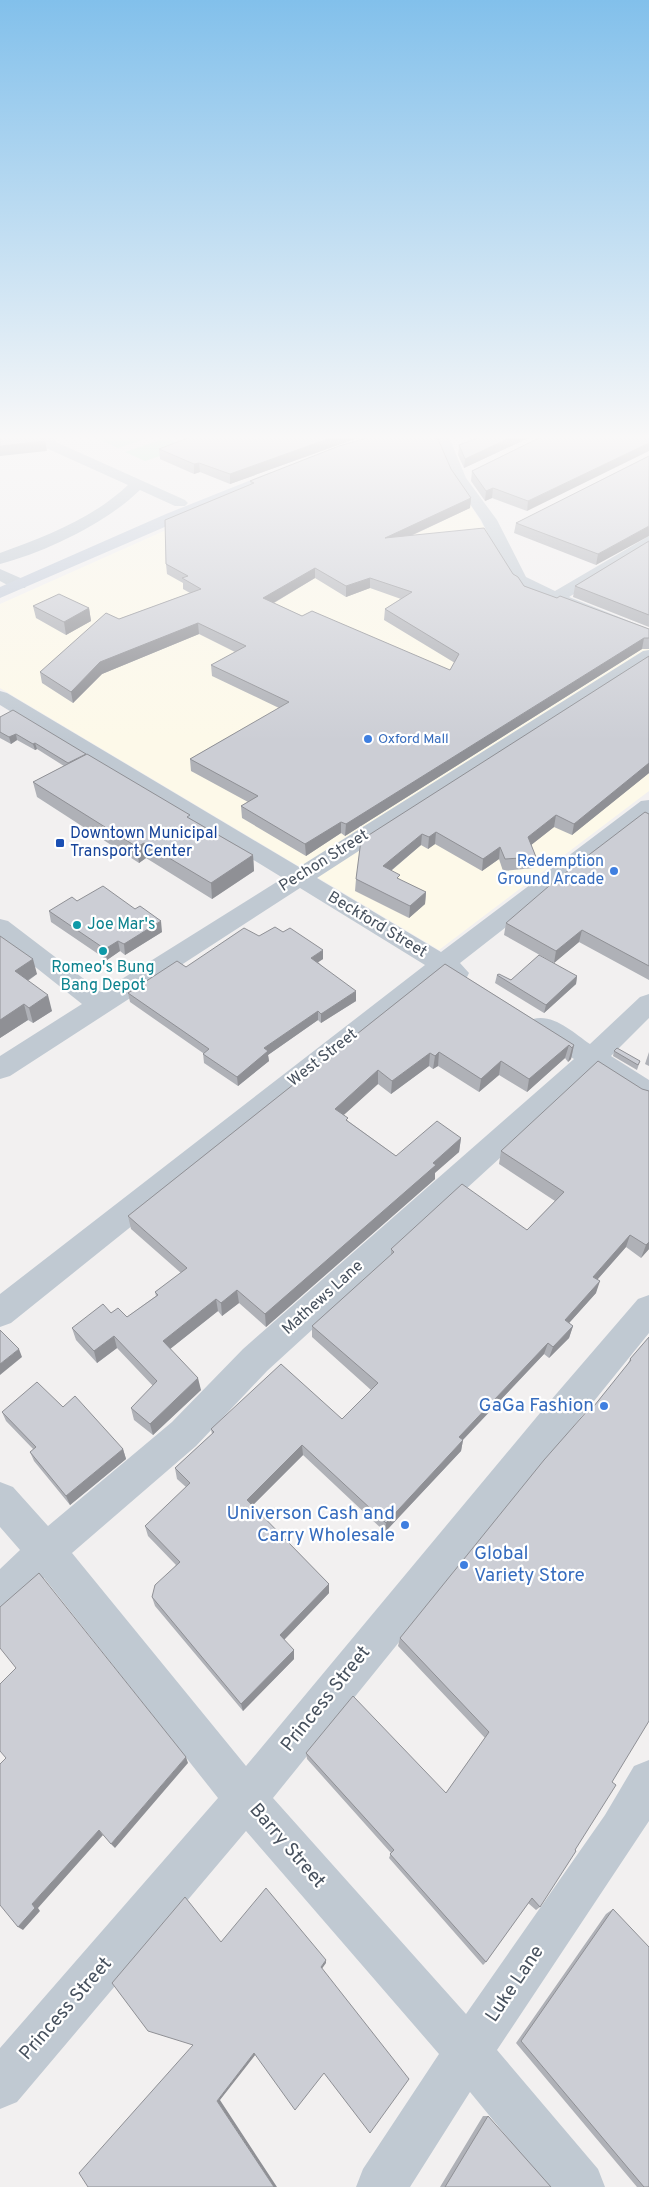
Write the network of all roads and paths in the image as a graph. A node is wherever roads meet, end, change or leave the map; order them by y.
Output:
1 (54, 537) edge
2 (105, 537) edge
3 (120, 537) edge
4 (496, 537) edge
5 (649, 541) edge
6 (0, 559) edge
7 (5, 582) edge
8 (556, 598) junction
9 (649, 635) edge
10 (649, 655) edge
11 (0, 698) edge
12 (645, 815) edge
13 (298, 877) junction
14 (0, 928) edge
15 (442, 964) junction
16 (475, 985) edge
17 (649, 1003) edge
18 (99, 1004) junction
19 (526, 1016) edge
20 (593, 1057) junction
21 (0, 1069) edge
22 (649, 1093) edge
23 (649, 1309) edge
24 (0, 1313) edge
25 (0, 1500) edge
26 (46, 1551) junction
27 (0, 1595) edge
28 (649, 1781) edge
29 (245, 1798) junction
30 (468, 2052) junction
31 (0, 2085) edge
32 (381, 2187) edge
33 (580, 2187) edge

1 - 6 street
2 - 7 street
3 - 7 street
4 - 8 street
5 - 8 street
8 - 9 street
10 - 13 street, Pechon Street
11 - 13 street, Beckford Street
12 - 15 street, West Street
13 - 15 street, Beckford Street
13 - 18 street, Pechon Street
14 - 18 street
15 - 16 street, Beckford Street
15 - 24 street, West Street
17 - 20 street, Mathews Lane
18 - 21 street, Pechon Street
19 - 20 street
20 - 22 street
20 - 26 street, Mathews Lane
23 - 29 street, Princess Street
25 - 26 street, Barry Street
26 - 27 street, Mathews Lane
26 - 29 street, Barry Street
28 - 30 street, Luke Lane
29 - 30 street, Barry Street
29 - 31 street, Princess Street
30 - 32 street, Luke Lane
30 - 33 street, Barry Street

